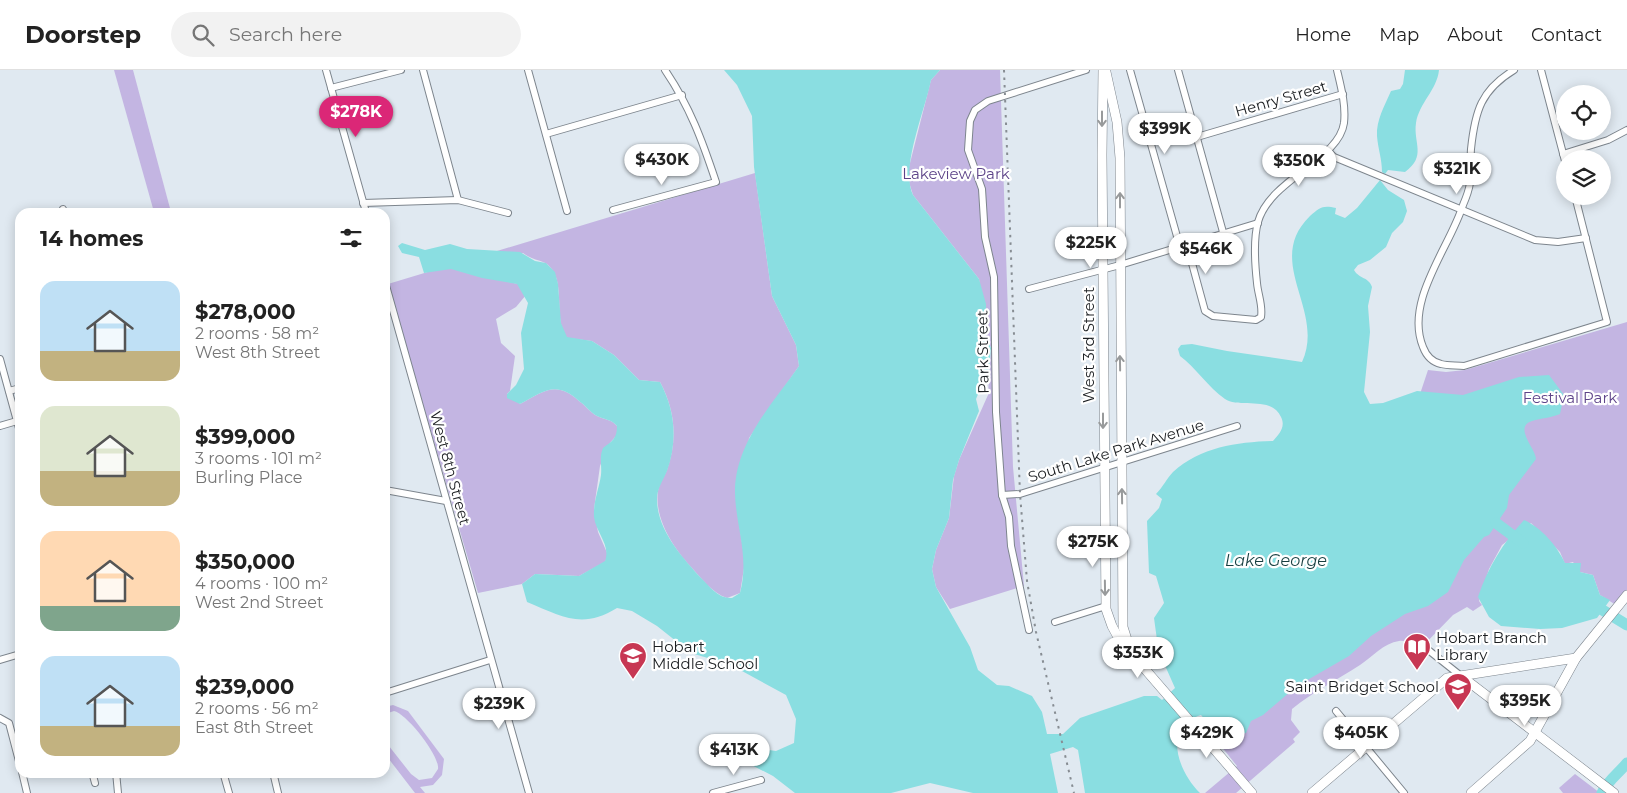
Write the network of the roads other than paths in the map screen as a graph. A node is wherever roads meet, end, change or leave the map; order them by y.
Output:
1 (326, 70) edge
2 (401, 70) edge
3 (423, 70) edge
4 (528, 70) edge
5 (664, 70) edge
6 (1086, 70) edge
7 (1104, 70) edge
8 (1130, 70) edge
9 (1178, 70) edge
10 (1337, 70) edge
11 (1514, 70) edge
12 (1541, 70) edge
13 (331, 88) junction
14 (1343, 94) junction
15 (682, 95) junction
16 (1627, 130) edge
17 (546, 134) junction
18 (1196, 136) junction
19 (1327, 150) junction
20 (1562, 150) edge
21 (1584, 150) edge
22 (458, 200) junction
23 (363, 203) junction
24 (1577, 205) edge
25 (365, 208) edge
26 (1462, 209) junction
27 (613, 210) dead end
28 (568, 211) dead end
29 (508, 213) dead end
30 (1258, 223) junction
31 (1223, 232) junction
32 (1586, 238) junction
33 (1184, 246) junction
34 (1120, 265) junction
35 (1102, 270) junction
36 (1030, 289) dead end
37 (390, 302) edge
38 (0, 359) edge
39 (15, 389) edge
40 (9, 391) junction
41 (15, 414) edge
42 (15, 422) edge
43 (0, 426) edge
44 (1237, 426) dead end
45 (1121, 464) junction
46 (1104, 469) junction
47 (390, 491) edge
48 (1002, 495) junction
49 (446, 501) junction
50 (1626, 596) edge
51 (1106, 606) junction
52 (1056, 622) dead end
53 (1029, 630) dead end
54 (1130, 649) junction
55 (1427, 649) dead end
56 (15, 656) edge
57 (1576, 658) junction
58 (0, 660) edge
59 (490, 660) junction
60 (1461, 676) junction
61 (390, 691) edge
62 (1336, 711) dead end
63 (0, 718) edge
64 (1535, 733) junction
65 (15, 746) edge
66 (1366, 748) junction
67 (23, 778) edge
68 (94, 778) edge
69 (118, 778) edge
70 (225, 778) edge
71 (274, 778) edge
72 (761, 780) dead end
73 (95, 783) dead end
74 (726, 791) edge
75 (27, 793) edge
76 (118, 793) edge
77 (229, 793) edge
78 (278, 793) edge
79 (529, 793) edge
80 (714, 793) edge
81 (1252, 793) edge
82 (1312, 793) edge
83 (1404, 793) edge
84 (1471, 793) edge
85 (1614, 793) edge

1 - 13 street
2 - 13 street
3 - 22 street
4 - 17 street
5 - 15 street
6 - 48 street, Park Street
34 -> 7 street, West 3rd Street
7 -> 35 street, West 3rd Street
8 - 33 street
9 - 18 street
10 - 14 street
11 - 26 street
12 - 20 street
13 - 23 street
14 - 18 street, Henry Street
14 - 19 street
15 - 17 street
15 - 27 street
16 - 21 street
17 - 28 street
18 - 31 street
19 - 26 street
19 - 30 street
22 - 23 street
22 - 29 street
23 - 25 street
24 - 32 street
26 - 32 street
26 - 32 street
30 - 31 street
30 - 33 street
31 - 33 street
33 - 34 street
34 - 35 street
45 -> 34 street, West 3rd Street
35 - 36 street
35 -> 46 street, West 3rd Street
37 - 49 street, West 8th Street
38 - 40 street
39 - 40 street
40 - 41 street
42 - 43 street
44 - 45 street, South Lake Park Avenue
45 - 46 street, South Lake Park Avenue
54 -> 45 street, West 3rd Street
46 - 48 street, South Lake Park Avenue
46 -> 51 street, West 3rd Street
47 - 49 street
48 - 53 street, Park Street
49 - 59 street, West 8th Street
50 - 57 street
51 - 52 street
51 - 54 street, West 3rd Street
54 - 81 street, West 3rd Street
55 - 60 street
56 - 58 street
57 - 60 street
57 - 64 street
59 - 61 street
59 - 79 street, West 8th Street
60 - 64 street
60 - 66 street
62 - 66 street
63 - 65 street
64 - 84 street
64 - 85 street
66 - 82 street
66 - 83 street
67 - 75 street
68 - 73 street
69 - 76 street
70 - 77 street
71 - 78 street
72 - 74 street
74 - 80 street

